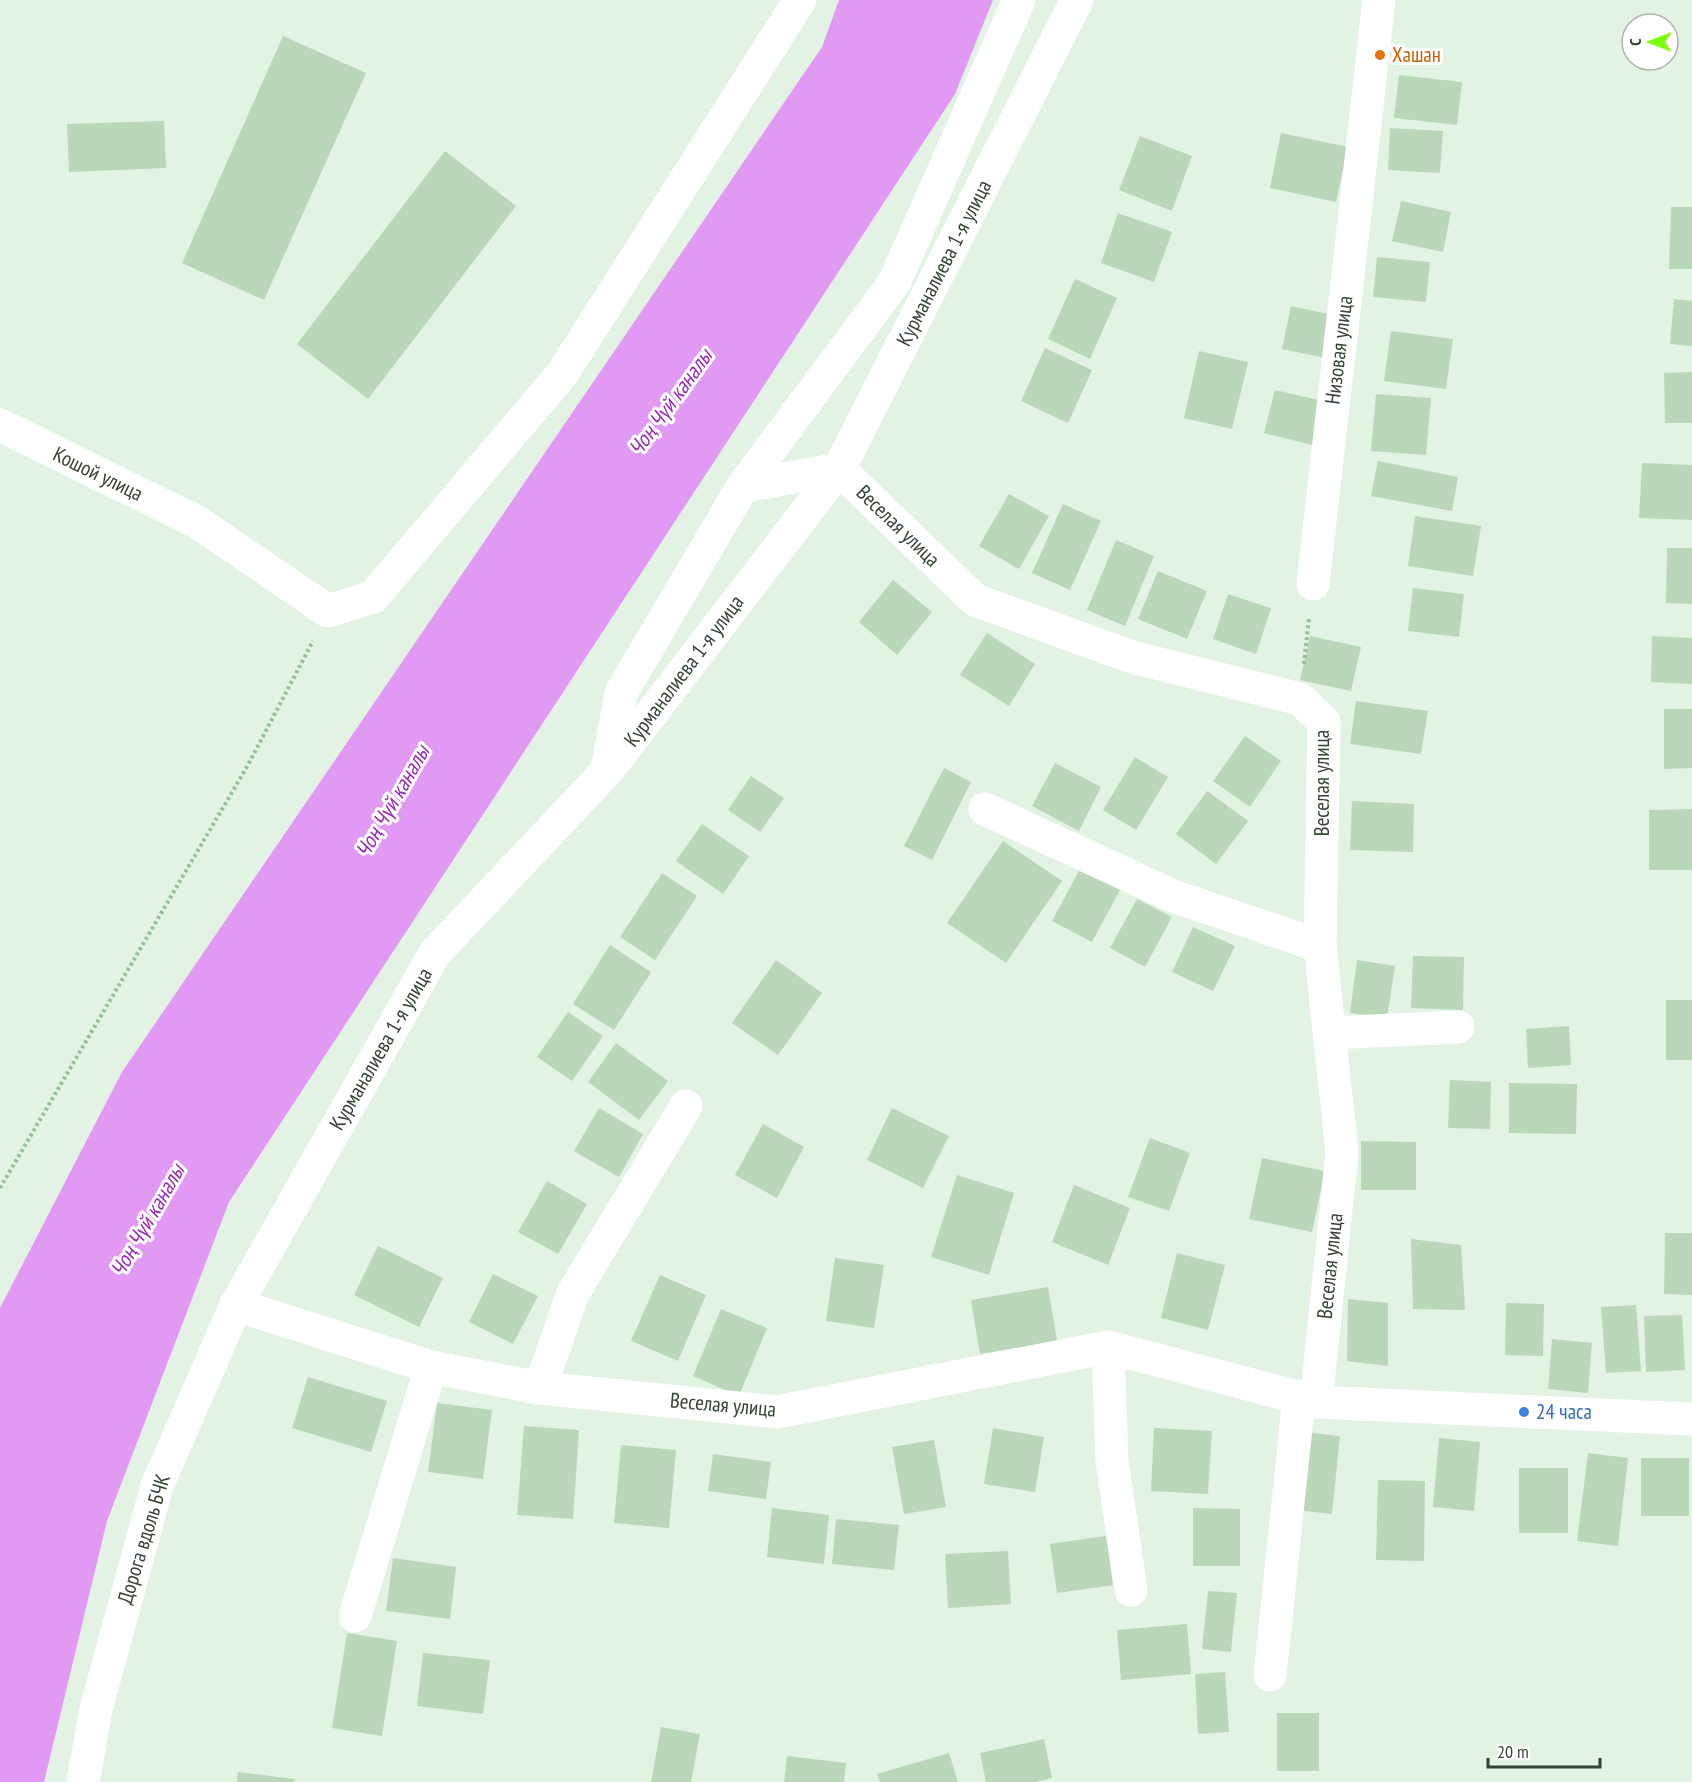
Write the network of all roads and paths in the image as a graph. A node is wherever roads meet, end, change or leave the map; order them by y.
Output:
1 (800, 0) edge
2 (1019, 0) edge
3 (1077, 0) edge
4 (1379, 0) edge
5 (0, 425) edge
6 (839, 469) junction
7 (742, 486) junction
8 (1313, 584) joint
9 (328, 611) junction
10 (1300, 699) junction
11 (608, 770) junction
12 (986, 809) dead end
13 (1320, 946) junction
14 (1458, 1027) dead end
15 (1330, 1033) junction
16 (686, 1106) dead end
17 (0, 1188) edge
18 (236, 1305) junction
19 (1108, 1347) junction
20 (431, 1367) junction
21 (540, 1388) junction
22 (1307, 1400) junction
23 (1692, 1419) edge
24 (1131, 1590) dead end
25 (355, 1616) dead end
26 (1270, 1675) dead end
27 (83, 1782) edge

1 - 9 street
2 - 7 street
3 - 6 street, Курманалиева 1-я улица
4 - 8 street, Низовая улица
5 - 9 street, Кошой улица
6 - 7 street
6 - 10 street, Веселая улица
6 - 11 street, Курманалиева 1-я улица
7 - 11 street
8 - 10 path
9 - 17 path
10 - 13 street, Веселая улица
11 - 18 street, Курманалиева 1-я улица
12 - 13 street
13 - 15 street, Веселая улица
14 - 15 street
15 - 22 street, Веселая улица
16 - 21 street
18 - 20 street, Веселая улица
18 - 27 street, Дорога вдоль БЧК
19 - 21 street, Веселая улица
19 - 22 street, Веселая улица
19 - 24 street
20 - 21 street, Веселая улица
20 - 25 street
22 - 23 street, Веселая улица
22 - 26 street

